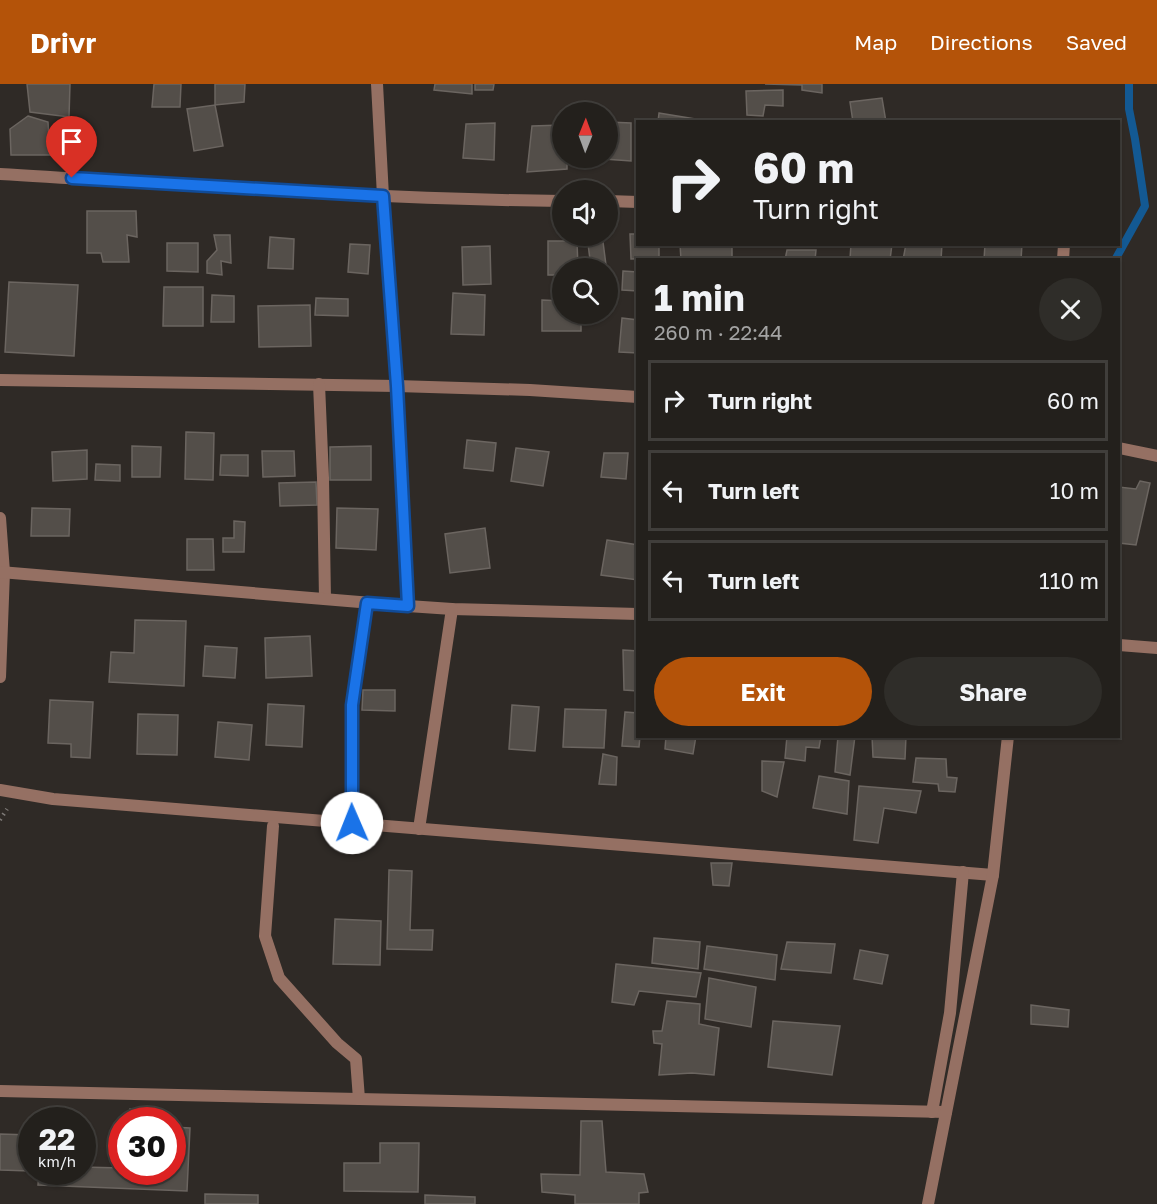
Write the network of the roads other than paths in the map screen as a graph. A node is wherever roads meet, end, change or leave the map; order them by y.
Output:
1 (377, 84) edge
2 (0, 174) edge
3 (383, 196) junction
4 (552, 201) edge
5 (618, 201) edge
6 (636, 202) edge
7 (0, 380) edge
8 (319, 384) junction
9 (397, 386) junction
10 (636, 397) edge
11 (1120, 448) edge
12 (1157, 456) edge
13 (0, 518) edge
14 (2, 572) edge
15 (325, 599) junction
16 (367, 603) junction
17 (408, 606) junction
18 (452, 609) junction
19 (636, 614) edge
20 (1120, 645) edge
21 (1157, 648) edge
22 (0, 677) edge
23 (1008, 738) edge
24 (0, 790) edge
25 (352, 823) junction
26 (273, 825) dead end
27 (419, 828) junction
28 (963, 872) junction
29 (993, 875) junction
30 (0, 1091) edge
31 (359, 1099) junction
32 (932, 1112) junction
33 (946, 1112) junction
34 (928, 1204) edge

1 - 3 street
2 - 3 street
3 - 4 street
3 - 9 street
5 - 6 street
7 - 8 street
8 - 9 street
8 - 15 street
9 - 10 street
9 - 17 street
11 - 12 street
13 - 14 street
14 - 15 street
14 - 22 street
15 - 16 street
16 - 17 street
16 - 25 street
17 - 18 street
18 - 19 street
18 - 27 street
20 - 21 street
23 - 29 street
24 - 25 street
25 - 27 street
26 - 31 street
27 - 28 street
28 - 29 street
28 - 32 street
29 - 33 street
30 - 31 street
31 - 32 street
32 - 33 street
33 - 34 street

